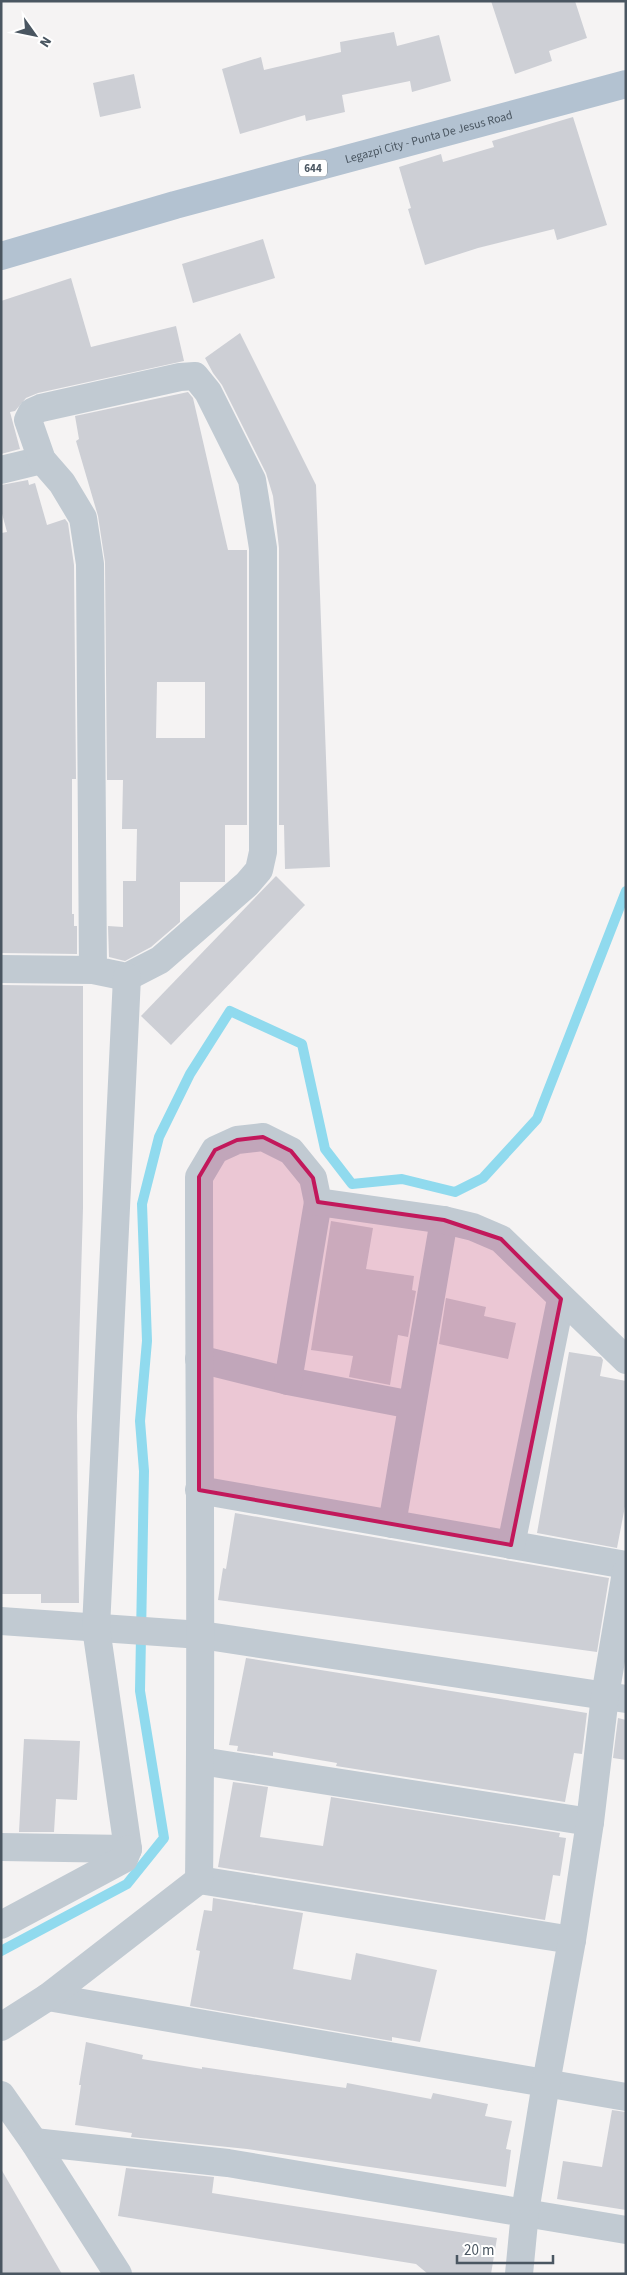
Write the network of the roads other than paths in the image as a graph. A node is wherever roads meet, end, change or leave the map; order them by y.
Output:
1 (626, 84) edge
2 (1, 256) edge
3 (42, 460) junction
4 (1, 470) edge
5 (1, 968) edge
6 (93, 970) junction
7 (127, 978) junction
8 (318, 1202) junction
9 (444, 1220) junction
10 (561, 1299) junction
11 (199, 1359) junction
12 (626, 1360) edge
13 (288, 1381) junction
14 (412, 1405) junction
15 (199, 1490) junction
16 (392, 1524) junction
17 (511, 1545) junction
18 (626, 1565) edge
19 (626, 1572) edge
20 (1, 1620) edge
21 (108, 1628) junction
22 (201, 1635) junction
23 (615, 1698) edge
24 (200, 1761) junction
25 (590, 1822) junction
26 (1, 1847) edge
27 (128, 1849) junction
28 (199, 1880) junction
29 (1, 1925) edge
30 (572, 1940) junction
31 (48, 1997) junction
32 (1, 2027) edge
33 (546, 2083) junction
34 (1, 2096) edge
35 (626, 2097) edge
36 (34, 2142) junction
37 (525, 2212) junction
38 (626, 2230) edge
39 (122, 2273) edge
40 (519, 2274) edge

1 - 2 main road, Legazpi City - Punta De Jesus Road / 644
3 - 4 street
3 - 6 street
3 - 7 street
5 - 6 street
6 - 7 street
7 - 21 street
8 - 9 street
8 - 11 street
8 - 13 street
9 - 10 street
9 - 14 street
10 - 12 street
10 - 17 street
11 - 13 street
11 - 15 street
13 - 14 street
14 - 16 street
15 - 16 street
15 - 22 street
16 - 17 street
17 - 18 street
19 - 23 street
20 - 21 street
21 - 22 street
21 - 27 street
22 - 23 street
22 - 24 street
23 - 25 street
24 - 25 street
24 - 28 street
25 - 30 street
26 - 27 street
27 - 29 street
28 - 30 street
28 - 31 street
30 - 33 street
31 - 32 street
31 - 33 street
33 - 35 street
33 - 37 street
34 - 36 street
36 - 37 street
36 - 39 street
37 - 38 street
37 - 40 street

